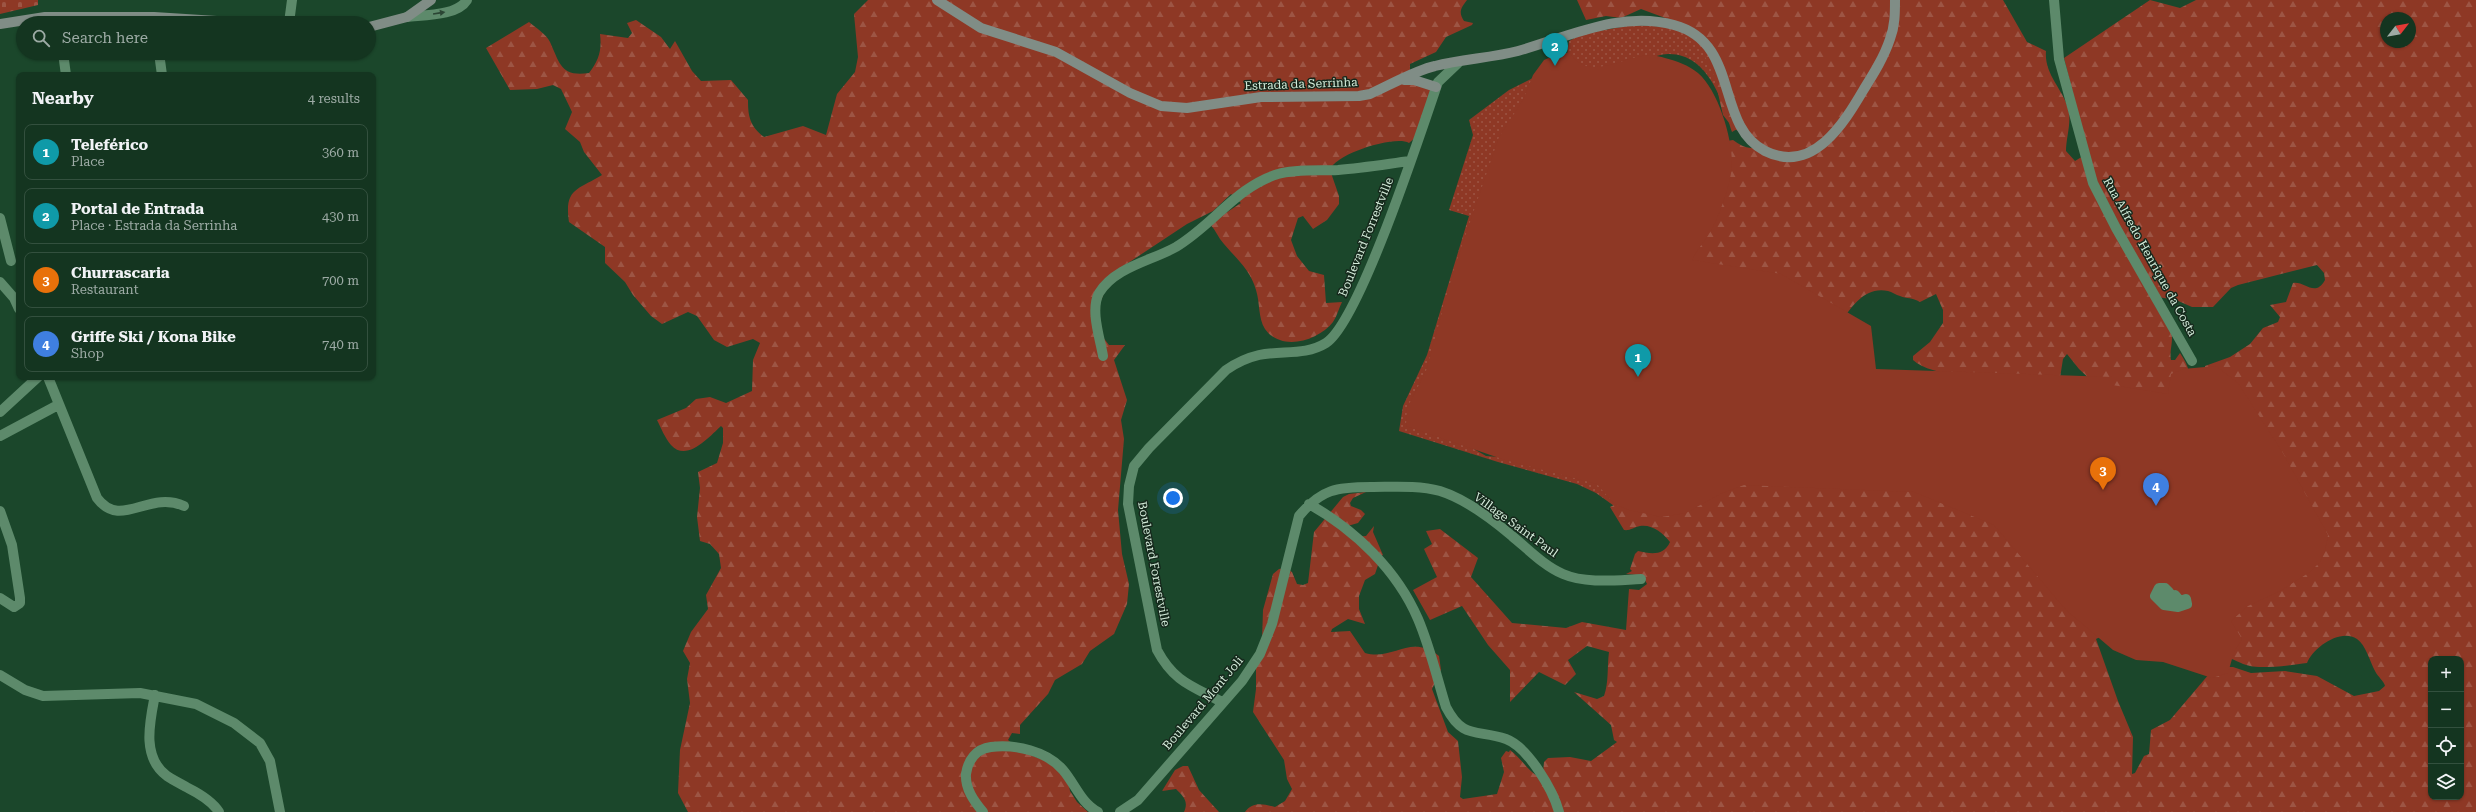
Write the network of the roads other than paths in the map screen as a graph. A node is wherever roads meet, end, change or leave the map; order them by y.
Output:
1 (292, 0) edge
2 (431, 0) edge
3 (467, 0) edge
4 (937, 0) edge
5 (1895, 0) edge
6 (2054, 0) edge
7 (290, 16) edge
8 (407, 17) junction
9 (16, 20) edge
10 (0, 24) edge
11 (376, 24) edge
12 (64, 60) edge
13 (160, 60) edge
14 (1458, 63) junction
15 (1434, 66) junction
16 (66, 72) edge
17 (162, 72) edge
18 (1402, 80) junction
19 (1437, 84) junction
20 (1410, 161) junction
21 (0, 218) edge
22 (11, 261) dead end
23 (3, 284) edge
24 (16, 289) edge
25 (16, 304) edge
26 (1103, 356) dead end
27 (2192, 361) dead end
28 (35, 380) edge
29 (49, 380) edge
30 (58, 405) junction
31 (0, 412) edge
32 (0, 436) edge
33 (1309, 504) junction
34 (184, 506) dead end
35 (0, 511) edge
36 (1642, 580) dead end
37 (0, 598) edge
38 (0, 675) edge
39 (155, 695) junction
40 (1222, 702) junction
41 (219, 812) edge
42 (280, 812) edge
43 (983, 812) edge
44 (1098, 812) edge
45 (1120, 812) edge
46 (1559, 812) edge

1 - 7 street
2 - 8 street
8 -> 3 street
4 - 18 street, Estrada da Serrinha
5 - 14 street, Estrada da Serrinha
6 - 27 street, Rua Alfredo Henrique da Costa
8 - 11 street
9 - 10 street
12 - 16 street
13 - 17 street
14 - 15 street, Estrada da Serrinha
14 - 19 street
15 - 18 street, Estrada da Serrinha
15 - 19 street
18 - 19 street
19 - 20 street, Boulevard Forrestville
20 - 26 street
20 - 40 street, Boulevard Forrestville
21 - 22 street
23 - 24 street
23 - 25 street
28 - 31 street
29 - 30 street
30 - 32 street
30 - 34 street
33 - 36 street, Village Saint Paul
33 - 40 street, Boulevard Mont Joli
33 - 46 street
35 - 37 street
38 - 39 street
39 - 41 street
39 - 42 street
40 - 45 street, Boulevard Mont Joli
43 - 44 street

